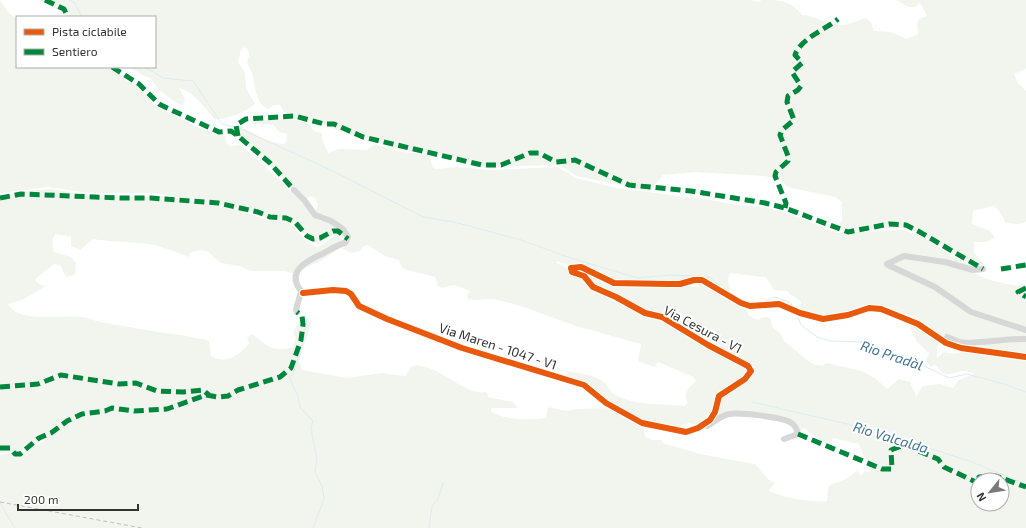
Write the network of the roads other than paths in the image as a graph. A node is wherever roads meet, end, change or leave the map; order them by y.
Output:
1 (294, 190) dead end
2 (983, 269) dead end
3 (302, 293) junction
4 (297, 312) dead end
5 (1026, 330) edge
6 (1026, 339) edge
7 (946, 343) junction
8 (1026, 357) edge
9 (701, 426) junction
10 (784, 439) dead end

1 - 3 street
2 - 5 street
3 - 4 street
3 - 9 street, Via Maren - 1047 - V1
6 - 7 street
7 - 8 street
7 - 9 street, Via Cesura - V1
9 - 10 street

